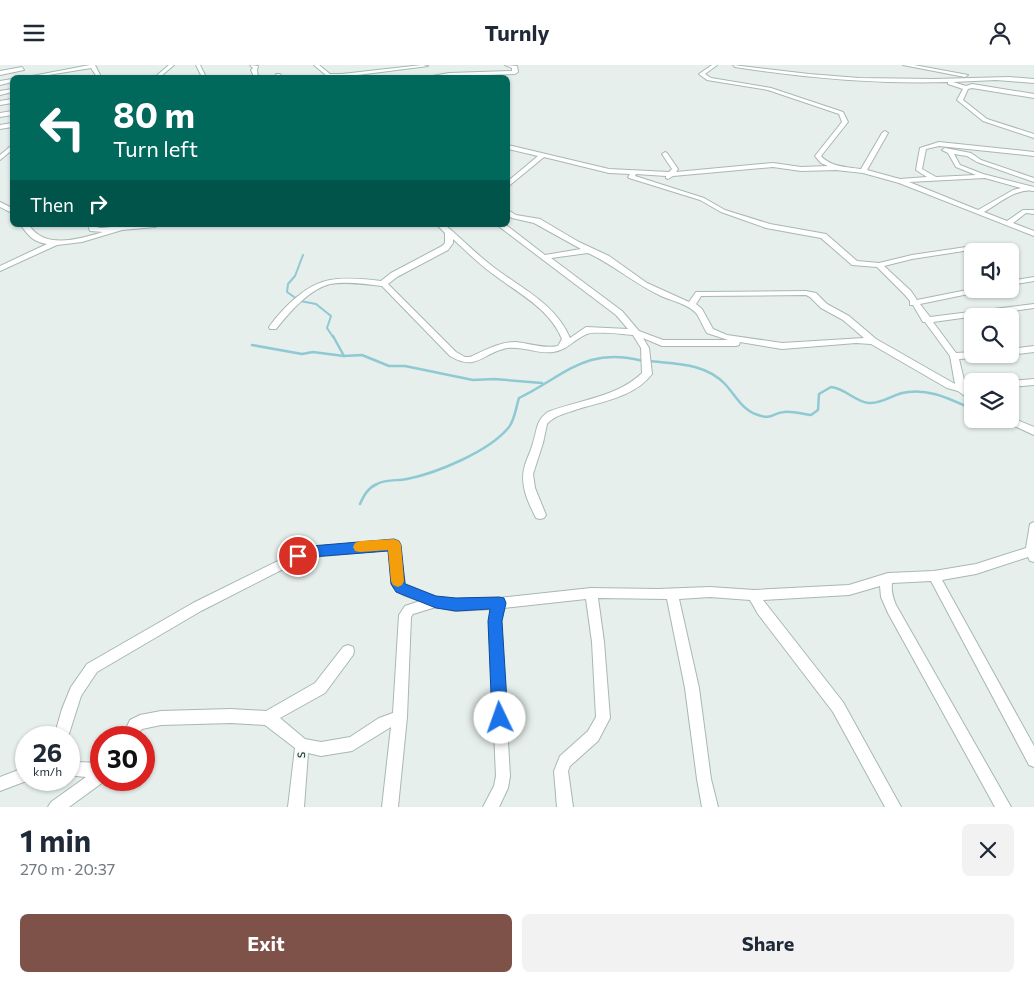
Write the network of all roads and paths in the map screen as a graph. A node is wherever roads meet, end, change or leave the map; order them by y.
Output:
1 (172, 65) edge
2 (252, 65) edge
3 (316, 65) edge
4 (506, 65) edge
5 (736, 65) edge
6 (905, 65) edge
7 (946, 65) edge
8 (93, 66) edge
9 (426, 66) dead end
10 (21, 67) edge
11 (715, 67) edge
12 (727, 67) dead end
13 (0, 73) edge
14 (41, 75) edge
15 (160, 75) edge
16 (255, 75) edge
17 (328, 75) edge
18 (350, 75) edge
19 (449, 75) edge
20 (976, 76) junction
21 (985, 78) junction
22 (936, 81) junction
23 (1034, 81) edge
24 (966, 88) junction
25 (1034, 96) edge
26 (885, 133) dead end
27 (1034, 136) edge
28 (926, 146) junction
29 (510, 148) edge
30 (10, 149) edge
31 (950, 152) junction
32 (665, 154) dead end
33 (1034, 154) edge
34 (542, 156) junction
35 (0, 158) edge
36 (836, 168) junction
37 (863, 171) junction
38 (649, 173) junction
39 (670, 174) junction
40 (985, 176) junction
41 (939, 179) junction
42 (1034, 180) edge
43 (900, 181) junction
44 (510, 182) edge
45 (670, 188) junction
46 (1032, 188) edge
47 (979, 212) junction
48 (1034, 212) edge
49 (510, 214) edge
50 (1008, 224) junction
51 (26, 227) edge
52 (92, 227) edge
53 (138, 227) edge
54 (444, 227) edge
55 (504, 227) edge
56 (119, 229) junction
57 (1034, 236) edge
58 (58, 243) junction
59 (964, 249) edge
60 (592, 250) junction
61 (544, 257) junction
62 (879, 265) junction
63 (0, 269) edge
64 (1034, 279) edge
65 (1019, 282) edge
66 (384, 284) junction
67 (964, 293) edge
68 (913, 303) junction
69 (691, 305) junction
70 (1034, 306) edge
71 (926, 320) junction
72 (273, 327) dead end
73 (636, 333) junction
74 (873, 341) junction
75 (756, 343) junction
76 (562, 347) junction
77 (1034, 349) edge
78 (1019, 351) edge
79 (964, 355) edge
80 (954, 356) junction
81 (1034, 382) edge
82 (1019, 383) edge
83 (964, 387) edge
84 (961, 388) junction
85 (964, 390) edge
86 (1019, 425) edge
87 (1034, 431) edge
88 (540, 515) dead end
89 (1034, 527) edge
90 (1033, 554) edge
91 (934, 576) junction
92 (888, 578) junction
93 (591, 593) junction
94 (672, 593) junction
95 (754, 595) junction
96 (436, 602) junction
97 (499, 603) junction
98 (348, 651) dead end
99 (400, 717) junction
100 (268, 718) junction
101 (64, 726) edge
102 (134, 726) edge
103 (302, 745) junction
104 (1034, 760) edge
105 (15, 778) edge
106 (90, 783) edge
107 (0, 784) edge
108 (56, 807) edge
109 (296, 807) edge
110 (390, 807) edge
111 (491, 807) edge
112 (565, 807) edge
113 (710, 807) edge
114 (893, 807) edge
115 (1003, 807) edge

1 - 15 street
2 - 16 street
3 - 17 street
4 - 19 street
5 - 12 street
5 - 22 street
6 - 20 street
7 - 20 street
8 - 14 street
9 - 18 street
10 - 13 street
11 - 36 street
20 - 21 street
21 - 22 street
21 - 23 street
22 - 24 street
24 - 25 street
24 - 27 street
26 - 37 street
28 - 31 street
28 - 33 street
28 - 41 street
29 - 34 street
30 - 35 street
31 - 40 street
31 - 42 street
32 - 39 street
34 - 38 street
34 - 44 street
36 - 37 street
36 - 39 street
37 - 43 street
38 - 39 street
38 - 45 street
39 - 45 street
40 - 41 street
40 - 46 street
41 - 43 street
43 - 47 street
45 - 62 street
46 - 47 street
47 - 50 street
48 - 50 street
49 - 60 street
50 - 57 street
51 - 58 street
52 - 56 street
53 - 56 street
54 - 66 street
54 - 76 street
55 - 61 street
56 - 58 street
58 - 63 street
59 - 62 street
60 - 61 street
60 - 69 street
61 - 73 street
62 - 68 street
64 - 65 street
66 - 72 street
66 - 76 street
67 - 68 street
68 - 71 street
69 - 74 street
69 - 75 street
70 - 71 street
71 - 80 street
73 - 75 street
73 - 76 street
73 - 88 street
74 - 75 street
74 - 84 street
77 - 78 street
79 - 80 street
80 - 84 street
81 - 82 street
83 - 84 street
84 - 85 street
86 - 87 street
89 - 90 street
90 - 91 street
91 - 92 street
91 - 104 street
92 - 95 street
92 - 115 street
93 - 94 street
93 - 97 street
93 - 112 street
94 - 95 street
94 - 113 street
95 - 114 street
96 - 97 street
96 - 99 street
96 - 101 street
97 - 111 street
98 - 100 street
99 - 103 street
99 - 110 street
100 - 102 street
100 - 103 street, s
103 - 109 street, s
105 - 107 street
106 - 108 street

